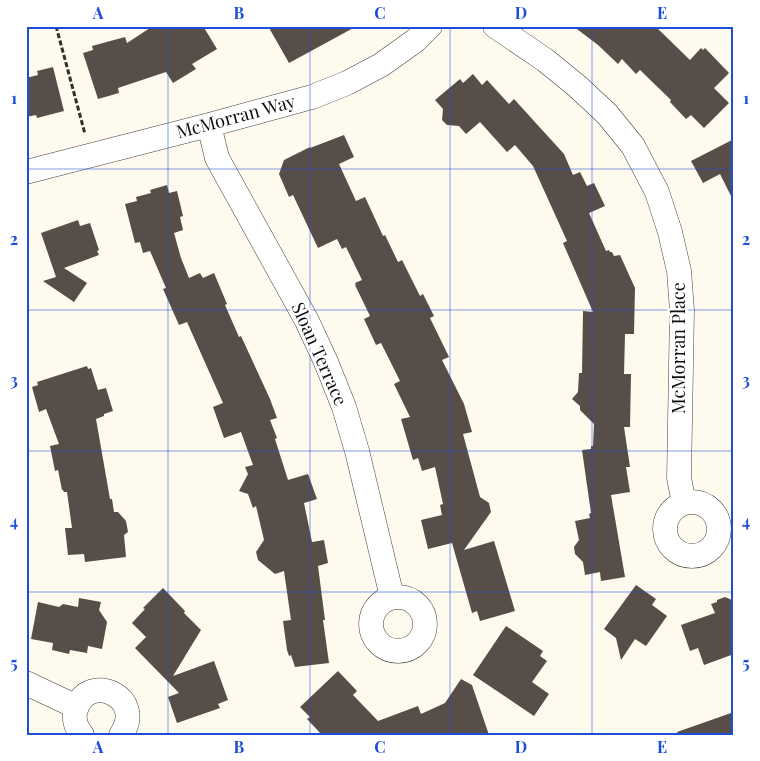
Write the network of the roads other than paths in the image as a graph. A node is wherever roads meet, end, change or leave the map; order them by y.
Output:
1 (430, 26) edge
2 (496, 26) edge
3 (209, 125) junction
4 (26, 172) edge
5 (684, 503) dead end
6 (392, 598) dead end
7 (26, 684) edge
8 (77, 707) junction
9 (82, 735) edge
10 (121, 735) edge

1 - 3 street, McMorran Way
2 - 5 street, McMorran Place
3 - 4 street, McMorran Way
3 - 6 street, Sloan Terrace
7 - 8 street
8 - 9 street
8 - 10 street

